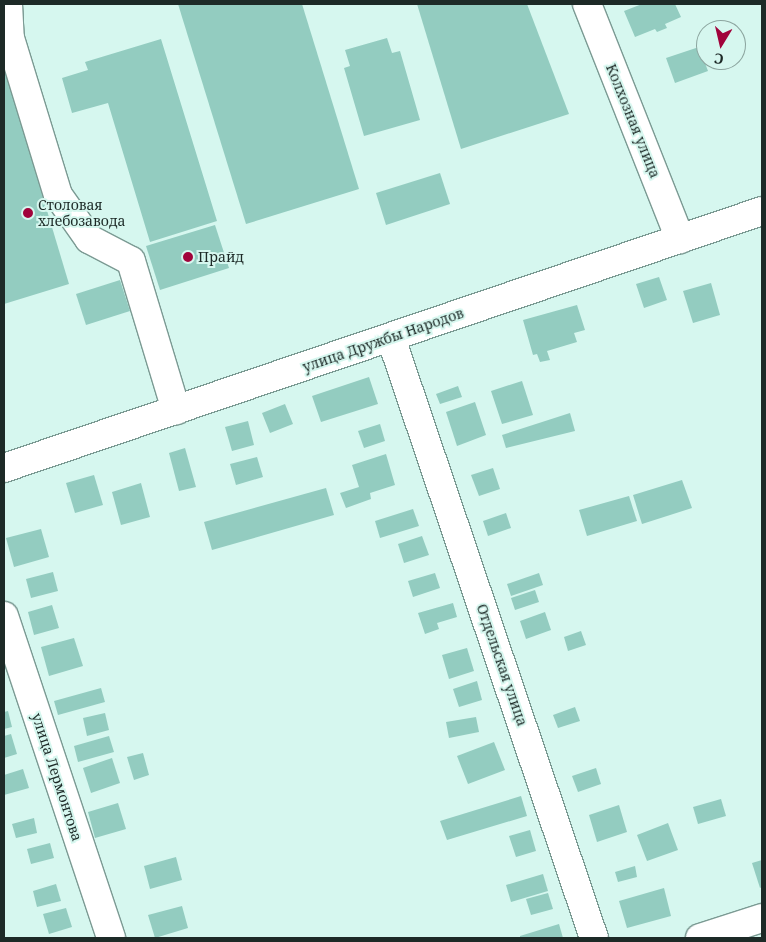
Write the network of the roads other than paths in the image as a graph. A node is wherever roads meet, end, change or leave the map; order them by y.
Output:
1 (8, 4) edge
2 (587, 4) edge
3 (7, 38) edge
4 (762, 211) edge
5 (680, 239) junction
6 (436, 322) junction
7 (391, 338) junction
8 (327, 359) junction
9 (411, 392) junction
10 (176, 410) junction
11 (4, 468) edge
12 (4, 616) edge
13 (762, 918) edge
14 (111, 938) edge
15 (594, 938) edge
16 (700, 938) edge

1 - 3 street
2 - 5 street, Колхозная улица
3 - 10 street
4 - 5 street, улица Дружбы Народов
5 - 6 street, улица Дружбы Народов
6 - 7 street, улица Дружбы Народов
6 - 9 street, Отдельская улица
7 - 8 street, улица Дружбы Народов
7 - 9 street, Отдельская улица
8 - 9 street, Отдельская улица
8 - 10 street, улица Дружбы Народов
9 - 15 street, Отдельская улица
10 - 11 street, улица Дружбы Народов
12 - 14 street, улица Лермонтова
13 - 16 street

